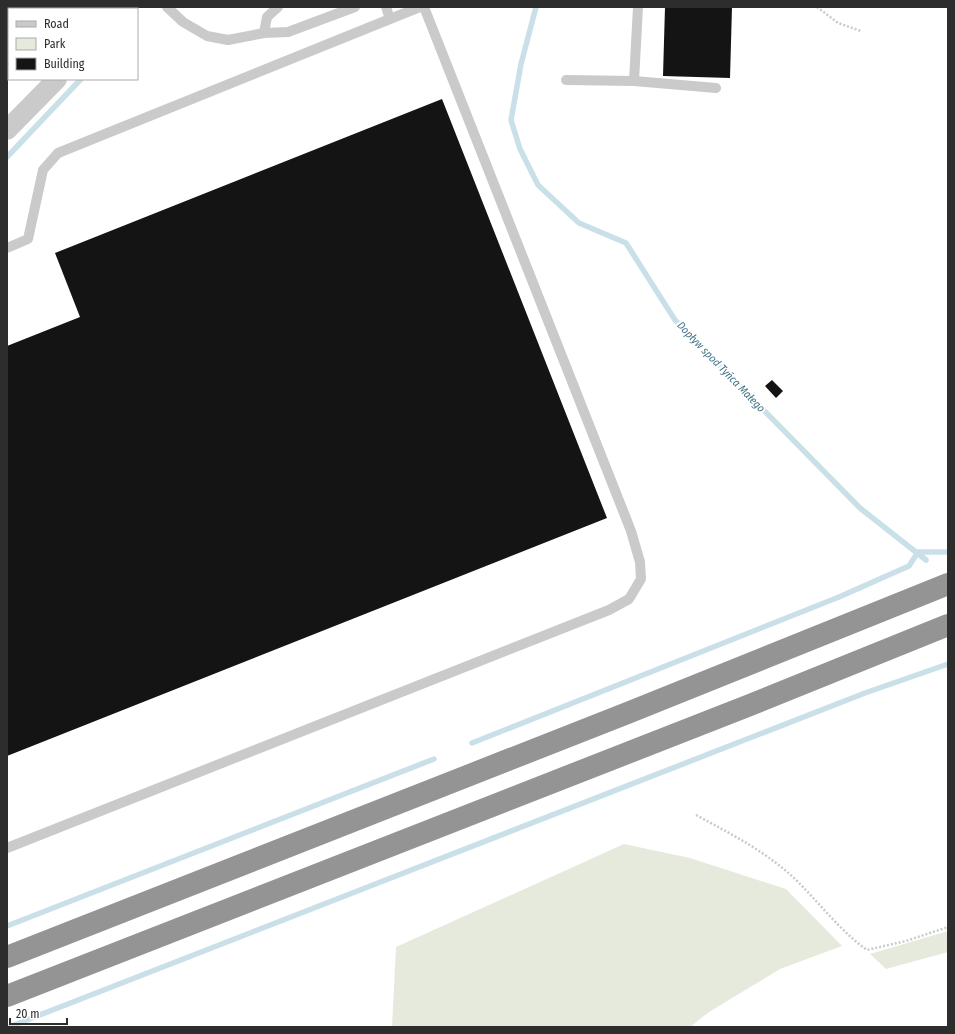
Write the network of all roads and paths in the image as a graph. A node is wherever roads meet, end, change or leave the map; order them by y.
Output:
1 (167, 7) edge
2 (278, 7) edge
3 (355, 7) edge
4 (386, 7) edge
5 (420, 7) edge
6 (424, 7) edge
7 (638, 7) edge
8 (817, 7) edge
9 (390, 19) junction
10 (861, 31) dead end
11 (264, 33) junction
12 (56, 80) edge
13 (566, 80) dead end
14 (634, 81) junction
15 (716, 88) dead end
16 (7, 130) edge
17 (7, 248) edge
18 (948, 584) edge
19 (948, 624) edge
20 (696, 815) dead end
21 (7, 848) edge
22 (948, 927) edge
23 (7, 957) edge
24 (7, 996) edge

1 - 11 lane
2 - 11 lane
3 - 11 lane
4 - 9 lane
5 - 9 lane
6 - 21 lane
7 - 14 lane
8 - 10 path
9 - 17 lane
12 - 16 street
13 - 14 lane
14 - 15 lane
18 - 23 highway
19 - 24 highway
20 - 22 path

